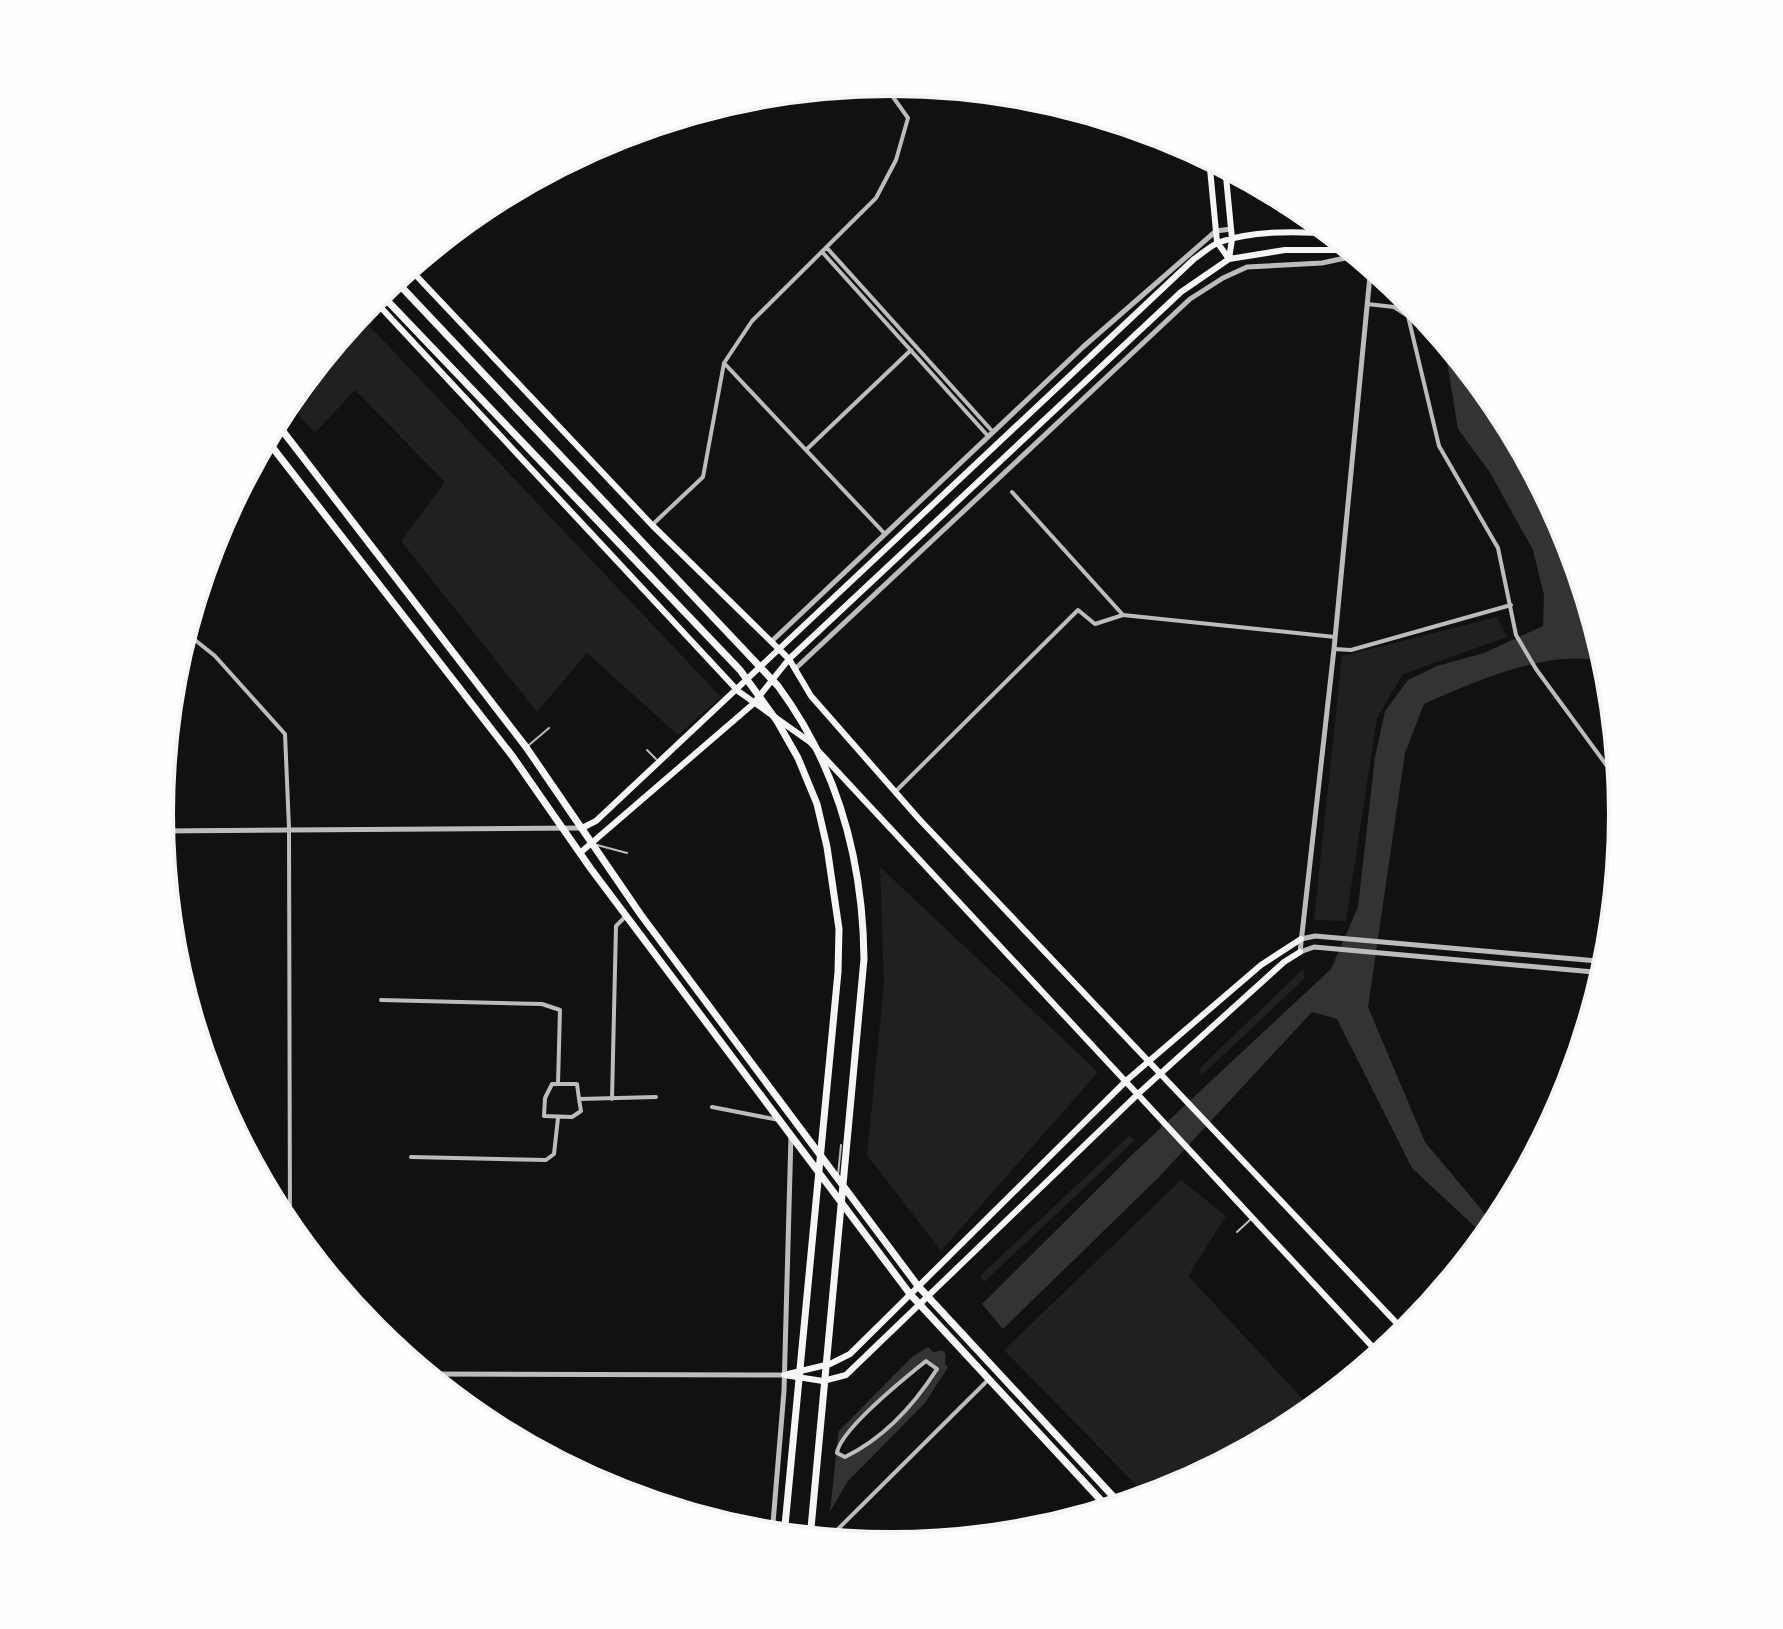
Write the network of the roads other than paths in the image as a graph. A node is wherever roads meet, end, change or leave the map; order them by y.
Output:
1 (892, 96) edge
2 (1210, 171) edge
3 (1226, 179) edge
4 (1231, 229) junction
5 (1216, 231) junction
6 (1314, 233) edge
7 (1232, 239) junction
8 (1217, 242) junction
9 (825, 250) junction
10 (1336, 250) edge
11 (1346, 258) edge
12 (1229, 259) junction
13 (416, 276) edge
14 (1370, 278) edge
15 (403, 288) edge
16 (388, 301) edge
17 (1367, 304) junction
18 (381, 308) edge
19 (913, 348) junction
20 (724, 363) junction
21 (283, 432) edge
22 (991, 434) junction
23 (273, 448) edge
24 (806, 449) junction
25 (1012, 492) dead end
26 (652, 525) junction
27 (885, 534) junction
28 (1511, 605) junction
29 (1123, 615) junction
30 (1335, 637) junction
31 (195, 640) edge
32 (772, 641) junction
33 (779, 649) junction
34 (1334, 649) junction
35 (789, 659) junction
36 (794, 670) junction
37 (738, 691) junction
38 (753, 704) junction
39 (549, 728) dead end
40 (526, 747) junction
41 (647, 750) dead end
42 (513, 757) junction
43 (660, 763) junction
44 (1608, 767) edge
45 (895, 792) junction
46 (561, 827) junction
47 (289, 828) junction
48 (582, 828) junction
49 (174, 831) edge
50 (593, 844) junction
51 (580, 853) junction
52 (627, 853) dead end
53 (626, 916) junction
54 (1301, 939) junction
55 (1300, 952) junction
56 (1595, 961) edge
57 (1592, 972) edge
58 (381, 1000) dead end
59 (1150, 1063) junction
60 (1161, 1074) junction
61 (1127, 1080) junction
62 (558, 1084) junction
63 (1139, 1093) junction
64 (656, 1097) dead end
65 (579, 1099) junction
66 (612, 1099) junction
67 (712, 1107) dead end
68 (558, 1117) junction
69 (782, 1121) junction
70 (791, 1134) junction
71 (841, 1145) dead end
72 (411, 1157) dead end
73 (838, 1177) junction
74 (290, 1208) edge
75 (1251, 1218) junction
76 (1237, 1232) dead end
77 (918, 1286) junction
78 (910, 1294) junction
79 (927, 1297) junction
80 (918, 1305) junction
81 (1398, 1325) edge
82 (1373, 1348) edge
83 (441, 1374) edge
84 (784, 1375) junction
85 (987, 1381) junction
86 (845, 1457) joint
87 (1114, 1497) edge
88 (1102, 1501) edge
89 (773, 1523) edge
90 (785, 1525) edge
91 (811, 1528) edge
92 (837, 1530) edge

1 - 9 street
2 - 5 main road
3 - 4 main road
4 - 5 street
4 - 7 main road
5 - 8 main road
5 - 22 street
6 - 7 main road
7 - 8 main road
7 - 12 main road
8 - 12 main road
8 - 33 main road
9 - 19 street
9 - 20 street
10 - 12 main road
11 - 36 street
12 - 35 main road
13 - 26 main road
14 - 17 street
15 - 91 highway
16 - 90 highway
17 - 28 street
17 - 30 street
18 - 37 main road
19 - 22 street
19 - 24 street
20 - 24 street
20 - 26 street
21 - 40 highway
22 - 27 street
23 - 42 highway
24 - 27 street
25 - 29 street
26 - 32 main road
27 - 32 street
28 - 34 street
28 - 44 street
29 - 30 street
29 - 45 street
30 - 34 street
31 - 47 street
32 - 33 main road
33 - 35 main road
33 - 37 main road
34 - 54 street
35 - 36 main road
35 - 38 main road
36 - 45 main road
37 - 38 main road
37 - 43 main road
38 - 50 main road
38 - 61 main road
39 - 40 lane
40 - 42 lane
40 - 48 highway
41 - 43 lane
42 - 46 highway
43 - 48 main road
45 - 59 main road
46 - 47 street
46 - 48 street
46 - 51 highway
47 - 49 street
47 - 74 street
48 - 50 highway
50 - 51 main road
50 - 52 lane
50 - 73 highway
51 - 53 highway
53 - 66 street
53 - 69 highway
54 - 55 street
54 - 56 street
54 - 59 main road
55 - 57 street
55 - 60 main road
58 - 62 street
59 - 60 main road
59 - 61 main road
60 - 63 main road
60 - 81 main road
61 - 63 main road
61 - 77 main road
62 - 65 street
62 - 68 street
63 - 75 main road
63 - 79 main road
64 - 66 street
65 - 66 street
65 - 68 street
67 - 69 street
68 - 72 street
69 - 70 highway
70 - 78 highway
70 - 84 street
71 - 73 lane
73 - 77 highway
75 - 76 lane
75 - 82 main road
77 - 78 main road
77 - 79 highway
78 - 80 highway
78 - 84 main road
79 - 80 main road
79 - 87 highway
80 - 84 main road
80 - 85 highway
83 - 84 street
84 - 89 street
85 - 88 highway
85 - 92 street
86 - 86 street

